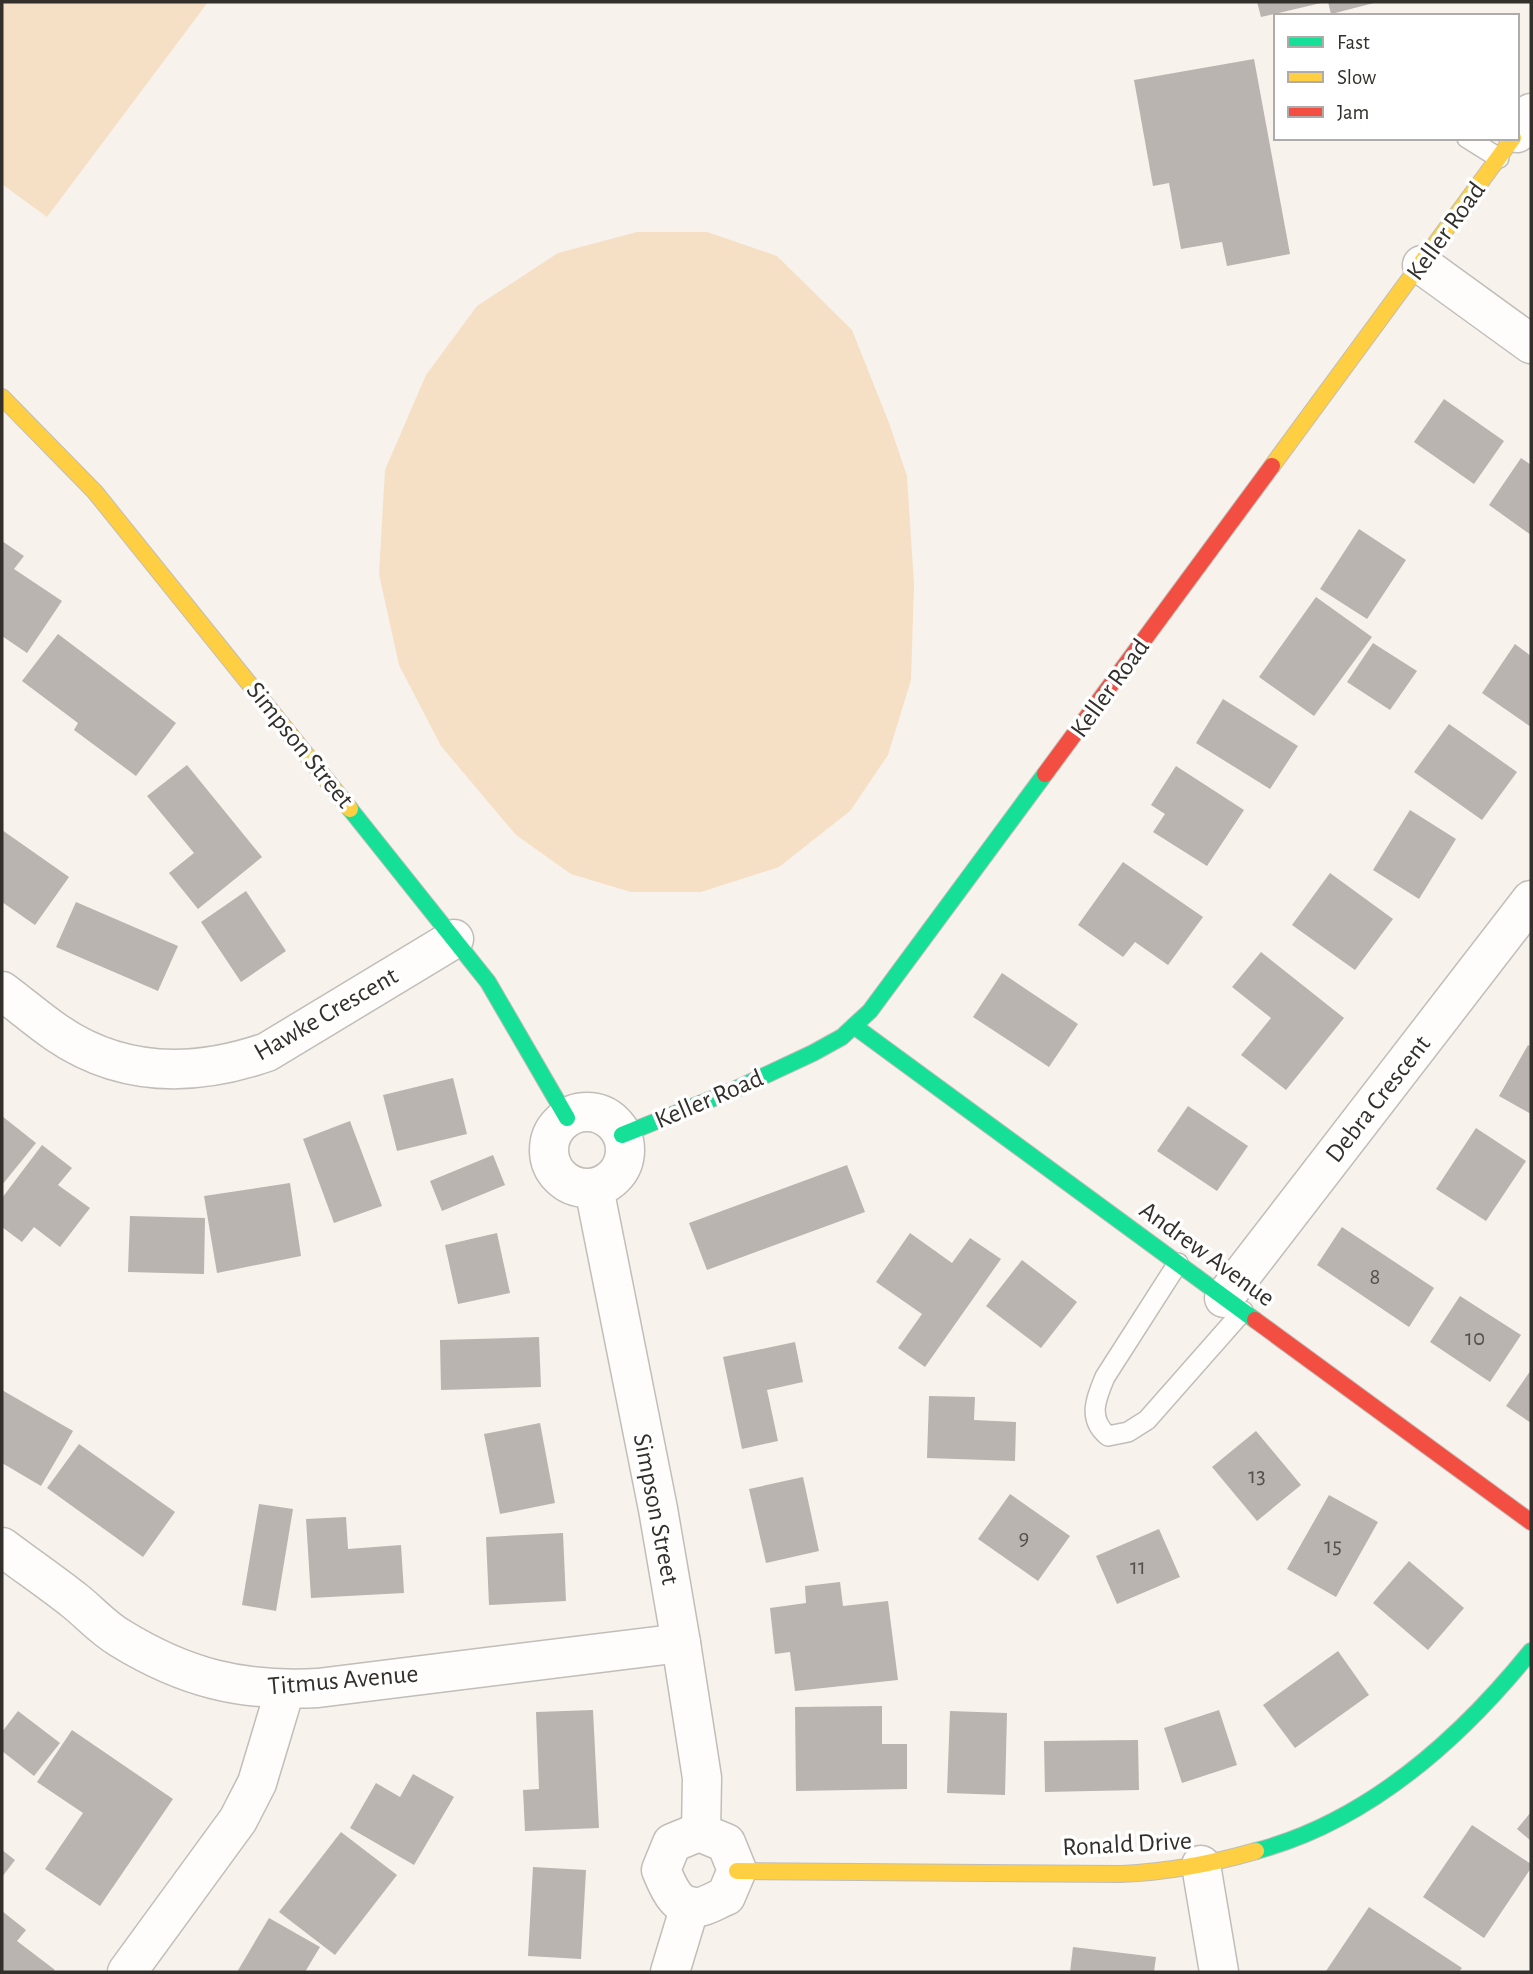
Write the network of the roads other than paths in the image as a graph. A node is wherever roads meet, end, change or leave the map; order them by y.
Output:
1 (1509, 140) edge
2 (1422, 264) junction
3 (1531, 344) edge
4 (2, 397) edge
5 (1531, 900) edge
6 (454, 939) junction
7 (2, 991) edge
8 (854, 1026) junction
9 (567, 1118) junction
10 (622, 1135) junction
11 (594, 1188) junction
12 (1178, 1263) junction
13 (1234, 1304) junction
14 (1531, 1522) edge
15 (2, 1547) edge
16 (681, 1643) junction
17 (1531, 1651) edge
18 (285, 1690) junction
19 (701, 1832) junction
20 (1201, 1865) junction
21 (737, 1871) junction
22 (690, 1906) junction
23 (127, 1972) edge
24 (670, 1972) edge
25 (1219, 1972) edge

1 - 2 street, Keller Road
2 - 3 street
2 - 8 street, Keller Road
4 - 6 street, Simpson Street
5 - 13 street, Debra Crescent
6 - 7 street, Hawke Crescent
6 - 9 street, Simpson Street
8 - 10 street, Keller Road
8 - 12 street, Andrew Avenue
9 - 10 street
9 - 11 street
10 - 11 street
11 - 16 street, Simpson Street
12 - 13 street, Andrew Avenue
12 - 13 lane, Debra Crescent
13 - 14 street, Andrew Avenue
15 - 18 street, Titmus Avenue
16 - 18 street, Titmus Avenue
16 - 19 street, Simpson Street
17 - 20 street, Ronald Drive
18 - 23 street
19 - 21 street
19 - 22 street
20 - 21 street, Ronald Drive
20 - 25 street
21 - 22 street
22 - 24 street

